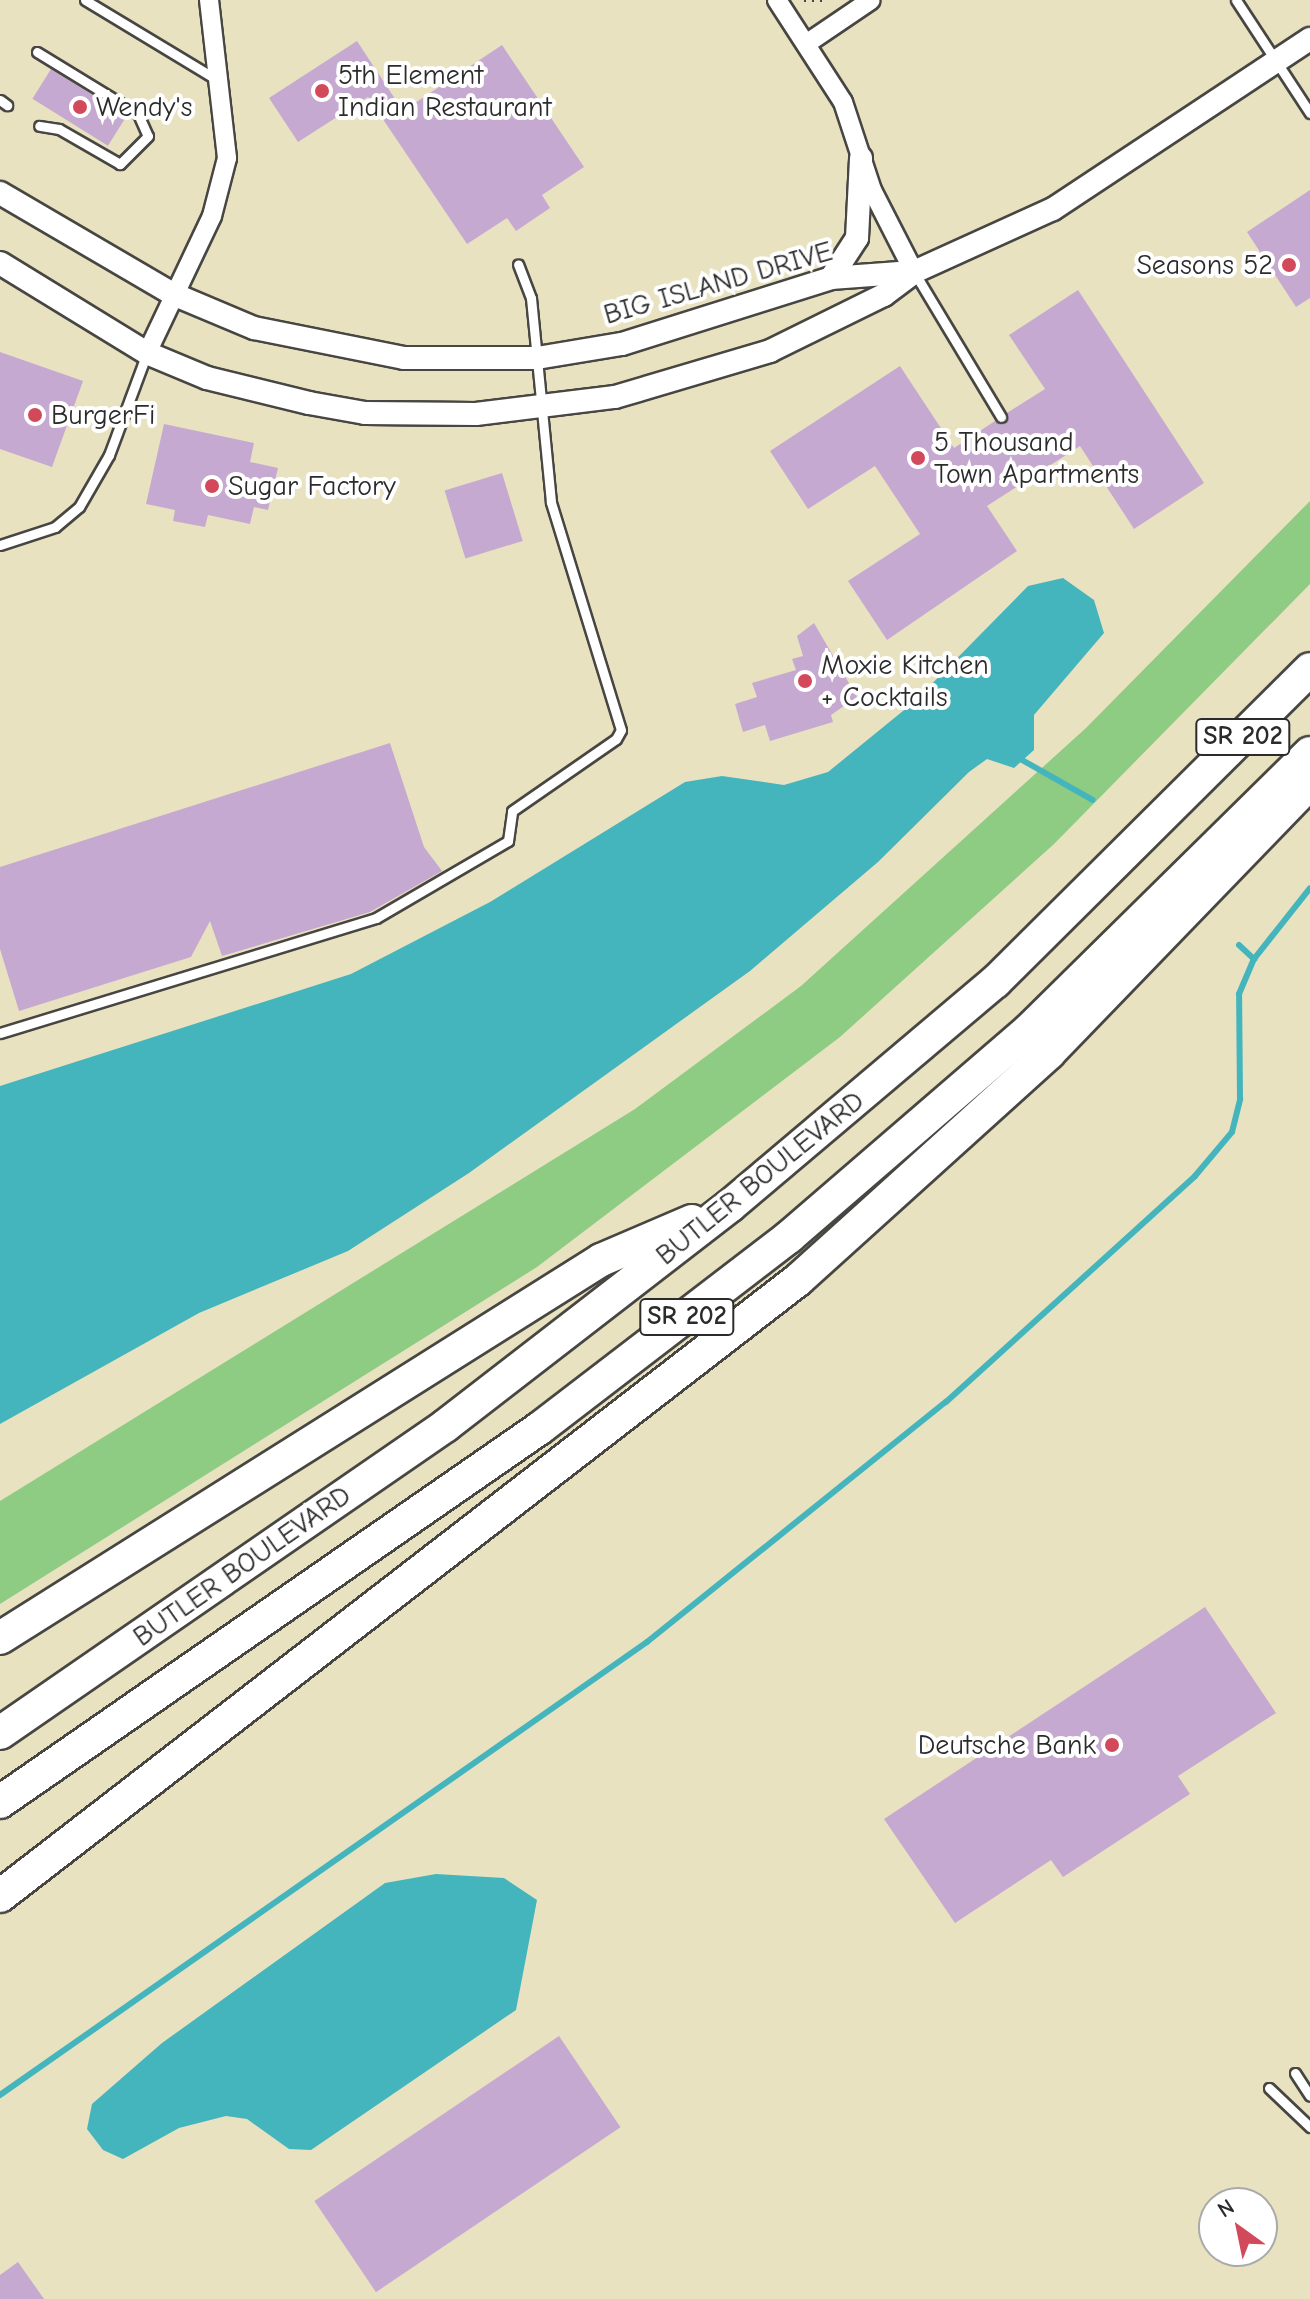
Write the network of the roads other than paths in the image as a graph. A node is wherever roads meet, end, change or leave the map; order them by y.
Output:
1 (85, 0) edge
2 (209, 0) edge
3 (777, 0) edge
4 (871, 0) edge
5 (1236, 0) edge
6 (1310, 39) edge
7 (806, 44) junction
8 (37, 52) dead end
9 (1276, 61) junction
10 (216, 79) junction
11 (1310, 113) edge
12 (39, 126) dead end
13 (861, 158) junction
14 (0, 193) edge
15 (0, 263) edge
16 (518, 264) dead end
17 (914, 272) junction
18 (831, 278) junction
19 (173, 294) junction
20 (147, 353) junction
21 (537, 358) junction
22 (543, 406) junction
23 (1001, 417) dead end
24 (0, 545) edge
25 (1310, 669) edge
26 (1310, 753) edge
27 (1310, 783) edge
28 (0, 1033) edge
29 (731, 1205) junction
30 (0, 1638) edge
31 (0, 1733) edge
32 (0, 1802) edge
33 (0, 1896) edge
34 (1295, 2073) dead end
35 (1269, 2088) dead end
36 (1310, 2096) edge
37 (1310, 2127) edge

1 - 10 lane
2 - 10 street
3 - 7 street
4 - 7 street
5 - 9 lane
6 - 9 street, BIG ISLAND DRIVE
7 - 13 street
8 - 12 lane
9 - 11 lane
9 - 17 street, BIG ISLAND DRIVE
10 - 19 street
13 - 17 street
13 - 18 street
14 - 19 street, BIG ISLAND DRIVE
15 - 20 street, BIG ISLAND DRIVE
16 - 21 lane
17 - 18 street, BIG ISLAND DRIVE
17 - 22 street, BIG ISLAND DRIVE
17 - 23 lane
18 - 21 street, BIG ISLAND DRIVE
19 - 20 street
19 - 21 street, BIG ISLAND DRIVE
20 - 22 street, BIG ISLAND DRIVE
20 - 24 lane
21 - 22 lane
22 - 28 lane
25 - 29 highway, BUTLER BOULEVARD / SR 202
26 - 32 highway, BUTLER BOULEVARD / SR 202
27 - 33 highway
29 - 30 highway
29 - 31 highway, BUTLER BOULEVARD / SR 202
34 - 36 lane
35 - 37 lane

